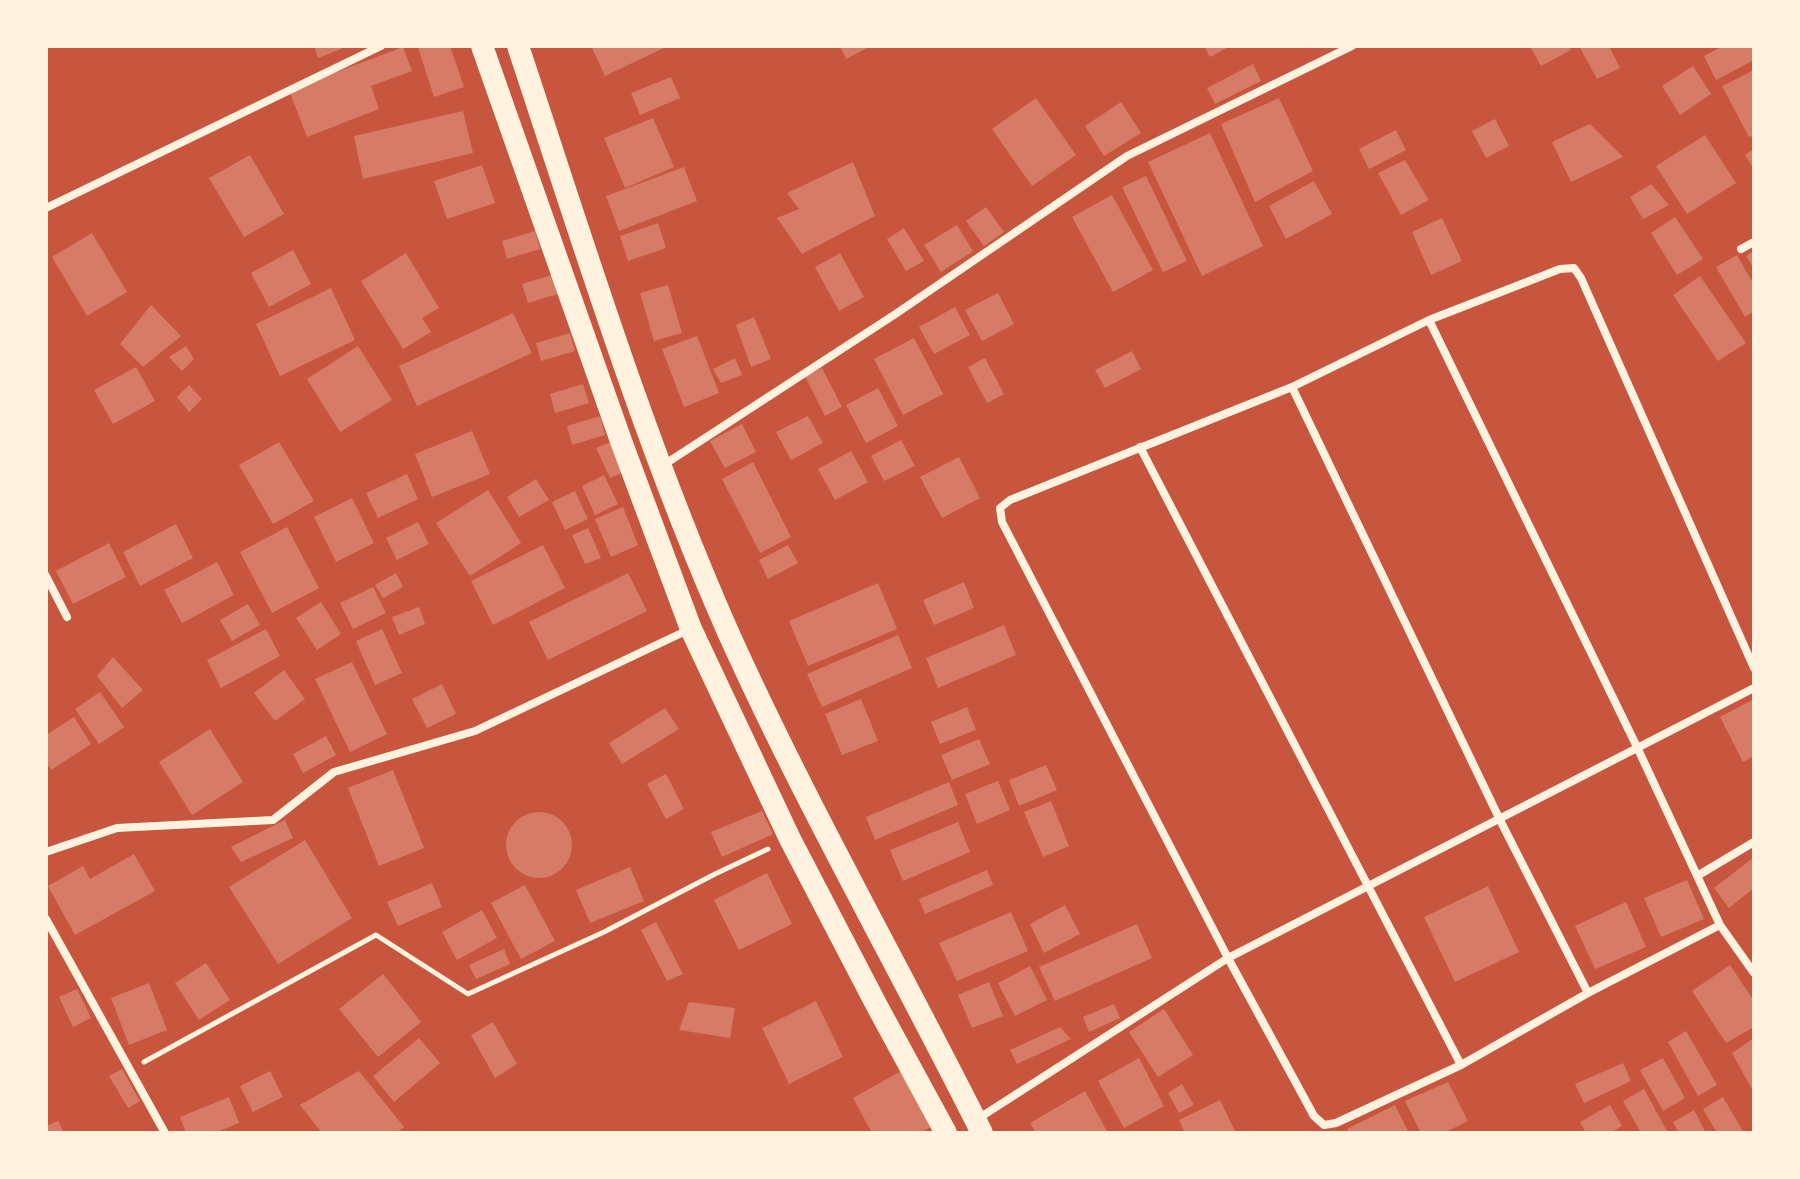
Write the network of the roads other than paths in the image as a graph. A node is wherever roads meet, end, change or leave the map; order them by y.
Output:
1 (381, 46) edge
2 (482, 46) edge
3 (518, 46) edge
4 (1352, 46) edge
5 (46, 208) edge
6 (1754, 242) edge
7 (1741, 249) dead end
8 (1429, 320) junction
9 (1292, 387) junction
10 (1140, 447) junction
11 (661, 466) junction
12 (46, 576) edge
13 (67, 617) dead end
14 (691, 629) junction
15 (1754, 668) edge
16 (1754, 688) edge
17 (1637, 747) junction
18 (1500, 820) junction
19 (1754, 842) edge
20 (46, 852) edge
21 (1697, 876) junction
22 (1367, 885) junction
23 (46, 919) edge
24 (1720, 925) junction
25 (1228, 958) junction
26 (1754, 973) edge
27 (1588, 993) junction
28 (1461, 1065) junction
29 (978, 1126) edge
30 (165, 1133) edge
31 (946, 1133) edge

1 - 5 street
2 - 14 highway
3 - 11 highway
4 - 11 street
6 - 7 street
8 - 9 street
8 - 15 street
8 - 17 street
9 - 10 street
9 - 18 street
10 - 22 street
10 - 25 street
11 - 29 highway
12 - 13 street
14 - 20 street
14 - 31 highway
16 - 17 street
17 - 18 street
17 - 21 street
18 - 22 street
18 - 27 street
19 - 21 street
21 - 24 street
22 - 25 street
22 - 28 street
23 - 30 street
24 - 26 street
24 - 27 street
25 - 28 street
25 - 29 street
27 - 28 street

